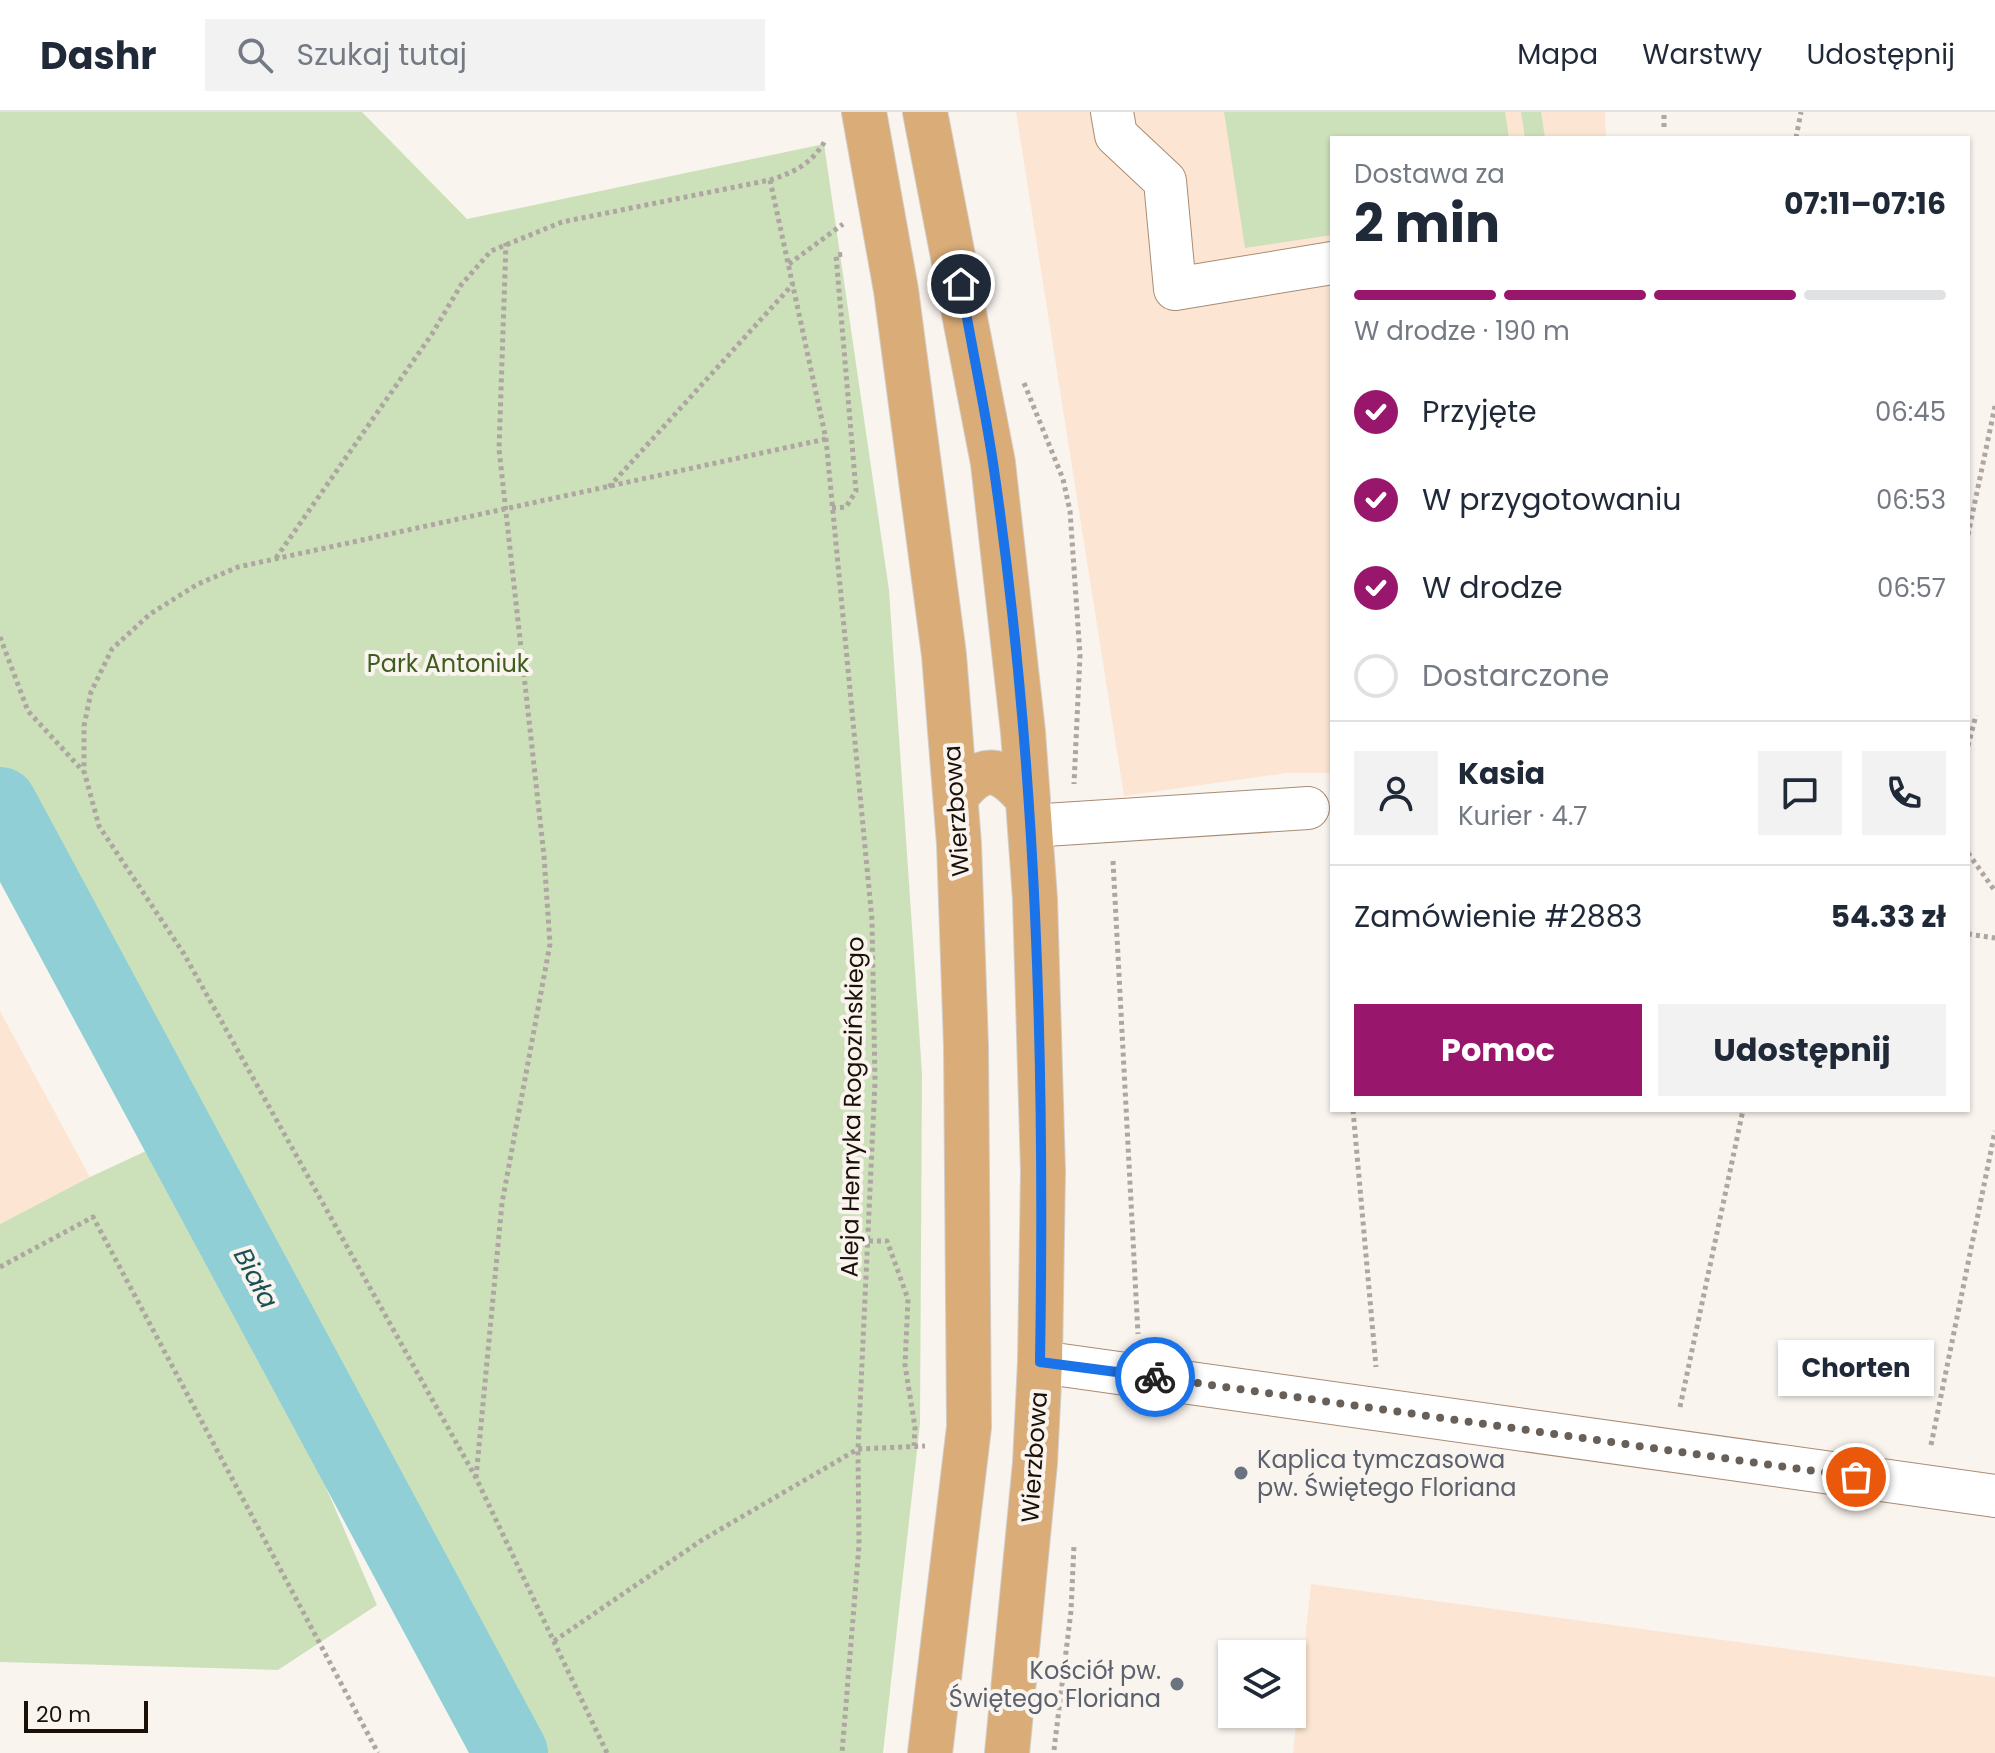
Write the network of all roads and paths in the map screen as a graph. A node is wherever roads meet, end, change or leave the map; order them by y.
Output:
1 (925, 112) edge
2 (1112, 112) edge
3 (1664, 112) edge
4 (1801, 112) edge
5 (846, 124) edge
6 (1664, 127) dead end
7 (1796, 136) edge
8 (770, 180) junction
9 (846, 221) dead end
10 (506, 243) junction
11 (852, 254) dead end
12 (1330, 263) edge
13 (789, 264) junction
14 (793, 284) junction
15 (1995, 406) edge
16 (826, 439) junction
17 (609, 487) junction
18 (832, 508) junction
19 (507, 509) junction
20 (1970, 525) edge
21 (275, 558) junction
22 (0, 637) edge
23 (1976, 715) dead end
24 (1970, 738) edge
25 (84, 771) junction
26 (956, 797) junction
27 (1308, 808) dead end
28 (1029, 812) junction
29 (1111, 821) junction
30 (1970, 856) edge
31 (1995, 891) edge
32 (1970, 934) edge
33 (1995, 938) edge
34 (1353, 1112) edge
35 (1743, 1112) edge
36 (1995, 1131) edge
37 (869, 1241) junction
38 (0, 1267) edge
39 (1138, 1335) dead end
40 (1040, 1362) junction
41 (1376, 1367) dead end
42 (1680, 1407) dead end
43 (1931, 1445) dead end
44 (858, 1449) junction
45 (476, 1478) junction
46 (1995, 1496) edge
47 (554, 1641) junction
48 (378, 1753) edge
49 (607, 1753) edge
50 (842, 1753) edge
51 (930, 1753) edge
52 (1007, 1753) edge

1 - 28 main road, Wierzbowa
2 - 12 street
3 - 6 path
4 - 7 path
5 - 8 path
5 - 26 main road, Wierzbowa
8 - 10 path
8 - 13 path, Aleja Henryka Rogozińskiego
9 - 13 path
10 - 19 path
10 - 21 path
11 - 18 path
13 - 14 path, Aleja Henryka Rogozińskiego
14 - 16 path, Aleja Henryka Rogozińskiego
14 - 17 path
15 - 20 path
16 - 17 path
16 - 18 path, Aleja Henryka Rogozińskiego
17 - 19 path
18 - 37 path, Aleja Henryka Rogozińskiego
19 - 21 path
19 - 45 path
21 - 25 path
22 - 25 path
23 - 24 path
25 - 45 path
26 - 28 main road
26 - 51 main road, Wierzbowa
27 - 29 street
28 - 29 street
28 - 40 main road, Wierzbowa
29 - 39 path
30 - 31 path
32 - 33 path
34 - 41 path
35 - 42 path
36 - 43 path
37 - 44 path, Aleja Henryka Rogozińskiego
37 - 44 path
38 - 48 path
40 - 46 street
40 - 52 main road, Wierzbowa
44 - 47 path
44 - 50 path, Aleja Henryka Rogozińskiego
45 - 47 path
47 - 49 path

